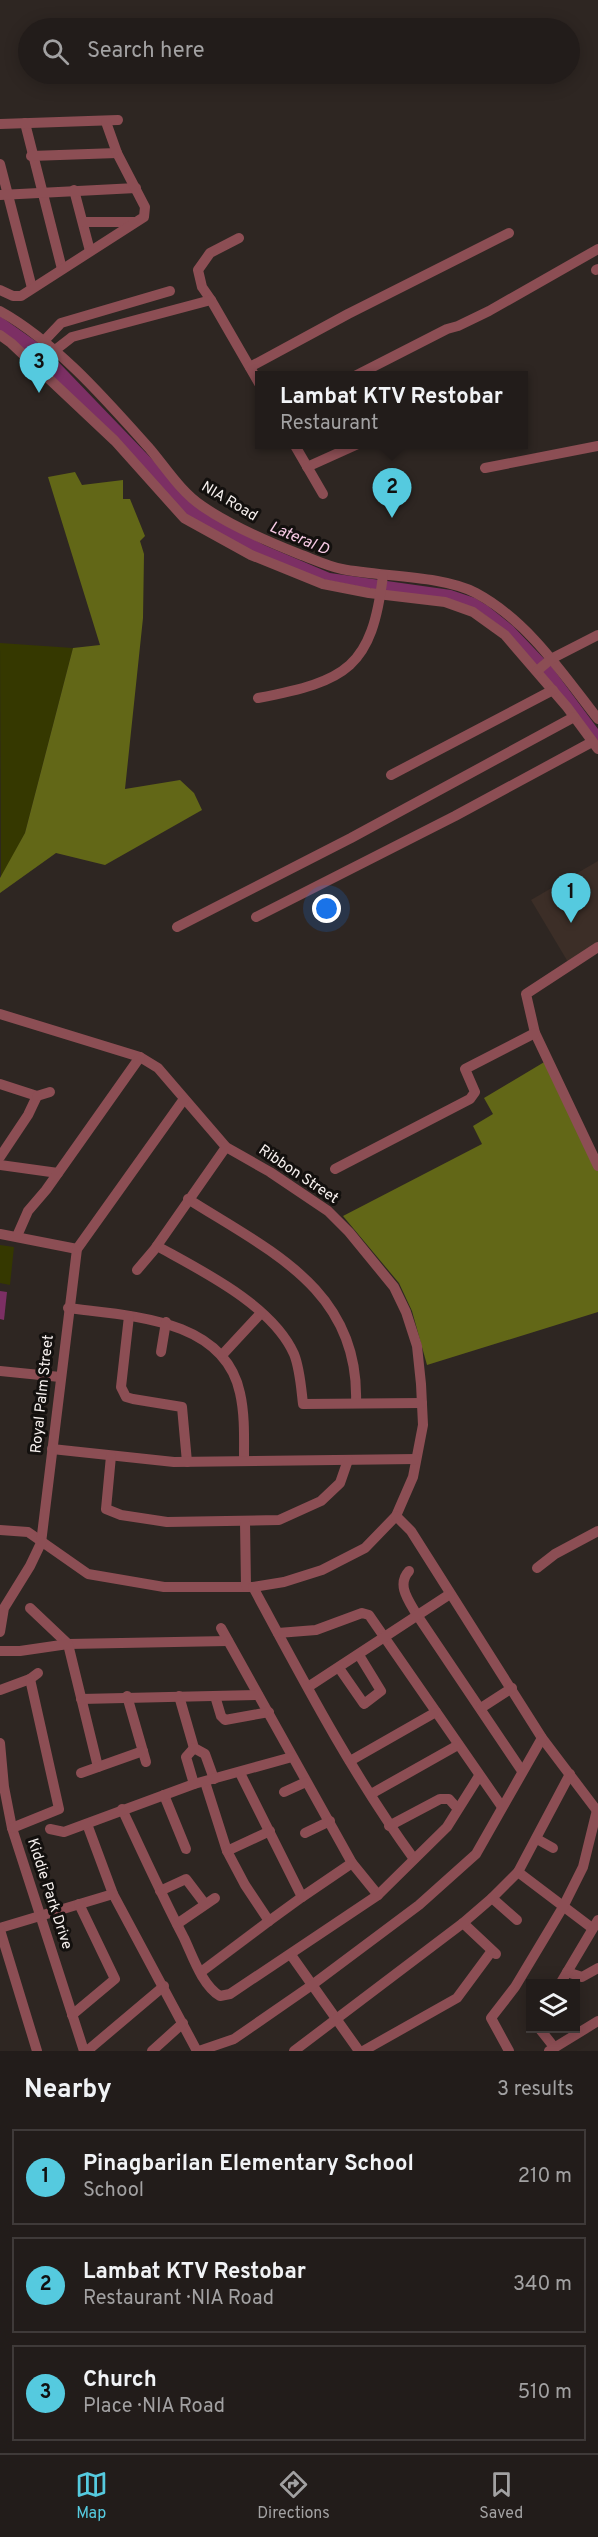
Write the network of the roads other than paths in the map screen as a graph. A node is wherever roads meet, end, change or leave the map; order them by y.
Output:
1 (118, 120) dead end
2 (106, 122) junction
3 (25, 123) junction
4 (0, 124) edge
5 (117, 153) junction
6 (31, 156) junction
7 (0, 165) edge
8 (136, 188) junction
9 (74, 190) junction
10 (42, 193) junction
11 (4, 195) edge
12 (84, 222) junction
13 (135, 222) junction
14 (509, 233) dead end
15 (239, 238) dead end
16 (598, 249) edge
17 (90, 251) junction
18 (62, 269) junction
19 (32, 288) junction
20 (0, 290) edge
21 (170, 291) dead end
22 (211, 300) junction
23 (0, 312) edge
24 (0, 335) edge
25 (43, 342) junction
26 (54, 351) junction
27 (250, 368) junction
28 (363, 371) edge
29 (255, 376) edge
30 (598, 446) edge
31 (297, 449) edge
32 (347, 449) edge
33 (306, 467) junction
34 (485, 468) dead end
35 (323, 494) dead end
36 (259, 540) junction
37 (251, 554) junction
38 (382, 585) junction
39 (598, 635) edge
40 (544, 665) junction
41 (553, 690) junction
42 (258, 698) dead end
43 (574, 717) junction
44 (598, 719) edge
45 (595, 745) edge
46 (391, 775) dead end
47 (256, 917) dead end
48 (177, 927) dead end
49 (598, 947) edge
50 (0, 1014) edge
51 (535, 1033) junction
52 (140, 1058) junction
53 (0, 1084) edge
54 (50, 1092) dead end
55 (37, 1096) junction
56 (184, 1099) junction
57 (226, 1147) junction
58 (0, 1158) edge
59 (0, 1165) edge
60 (598, 1166) edge
61 (335, 1169) dead end
62 (58, 1173) junction
63 (188, 1199) junction
64 (0, 1234) edge
65 (16, 1236) junction
66 (157, 1246) junction
67 (77, 1249) junction
68 (137, 1270) dead end
69 (68, 1308) junction
70 (261, 1313) junction
71 (129, 1316) junction
72 (166, 1322) junction
73 (161, 1352) dead end
74 (223, 1354) junction
75 (1, 1371) edge
76 (60, 1377) junction
77 (0, 1383) edge
78 (357, 1403) junction
79 (422, 1403) junction
80 (52, 1449) junction
81 (111, 1456) junction
82 (416, 1459) junction
83 (348, 1460) junction
84 (244, 1461) junction
85 (187, 1462) junction
86 (396, 1516) junction
87 (245, 1522) junction
88 (0, 1530) edge
89 (598, 1531) edge
90 (41, 1543) junction
91 (537, 1568) dead end
92 (409, 1571) dead end
93 (249, 1587) junction
94 (450, 1594) junction
95 (30, 1608) dead end
96 (417, 1615) junction
97 (221, 1628) dead end
98 (0, 1632) edge
99 (278, 1633) junction
100 (386, 1636) junction
101 (228, 1641) junction
102 (68, 1644) junction
103 (0, 1651) edge
104 (359, 1655) junction
105 (339, 1668) junction
106 (308, 1688) junction
107 (512, 1688) junction
108 (0, 1690) edge
109 (258, 1695) junction
110 (127, 1696) junction
111 (179, 1696) junction
112 (215, 1696) junction
113 (81, 1699) junction
114 (482, 1708) junction
115 (269, 1712) junction
116 (436, 1712) junction
117 (542, 1738) junction
118 (0, 1745) edge
119 (458, 1745) junction
120 (194, 1748) junction
121 (292, 1757) junction
122 (350, 1761) junction
123 (98, 1767) junction
124 (522, 1771) junction
125 (81, 1773) dead end
126 (240, 1773) junction
127 (570, 1774) junction
128 (479, 1776) junction
129 (204, 1781) junction
130 (306, 1782) junction
131 (284, 1792) dead end
132 (371, 1794) junction
133 (164, 1795) junction
134 (502, 1807) junction
135 (457, 1808) junction
136 (122, 1809) junction
137 (597, 1811) edge
138 (330, 1821) junction
139 (87, 1824) junction
140 (389, 1826) junction
141 (12, 1828) junction
142 (50, 1829) dead end
143 (270, 1831) junction
144 (305, 1833) dead end
145 (537, 1839) junction
146 (553, 1848) dead end
147 (186, 1849) dead end
148 (227, 1851) junction
149 (414, 1859) junction
150 (352, 1863) junction
151 (518, 1872) junction
152 (160, 1891) junction
153 (113, 1894) junction
154 (378, 1895) junction
155 (302, 1897) junction
156 (492, 1898) junction
157 (79, 1904) junction
158 (563, 1906) junction
159 (39, 1915) junction
160 (517, 1920) dead end
161 (269, 1921) junction
162 (464, 1923) junction
163 (177, 1924) junction
164 (595, 1924) edge
165 (0, 1929) edge
166 (291, 1955) junction
167 (598, 1968) edge
168 (201, 1972) junction
169 (567, 1972) junction
170 (563, 1979) edge
171 (312, 1985) junction
172 (164, 1986) junction
173 (72, 2015) junction
174 (337, 2020) junction
175 (598, 2020) edge
176 (183, 2023) junction
177 (542, 2033) edge
178 (551, 2049) edge
179 (37, 2051) edge
180 (85, 2051) edge
181 (153, 2051) edge
182 (198, 2051) edge
183 (294, 2051) edge
184 (361, 2051) edge
185 (509, 2051) edge

1 - 2 street
2 - 3 street
2 - 5 street
3 - 4 street
3 - 6 street
5 - 6 street
5 - 8 street
6 - 10 street
7 - 11 street
8 - 9 street
8 - 13 street
9 - 10 street
9 - 12 street
10 - 11 street
10 - 18 street
11 - 19 street
12 - 13 street
12 - 17 street
13 - 17 street
14 - 27 street
15 - 22 street
16 - 28 street
17 - 18 street
18 - 19 street
19 - 20 street
21 - 25 street
22 - 26 street
22 - 27 street
23 - 25 street, NIA Road
24 - 37 street
25 - 26 street, NIA Road
26 - 36 street, NIA Road
27 - 29 street
30 - 34 street
31 - 33 street
32 - 33 street
33 - 35 street
36 - 37 street
36 - 38 street, NIA Road
37 - 38 street
38 - 40 street
38 - 40 street, NIA Road
38 - 42 street
39 - 40 street
40 - 41 street
40 - 44 street, NIA Road
41 - 43 street
41 - 46 street
43 - 45 street
43 - 48 street
45 - 47 street
49 - 51 street
50 - 52 street, Ribbon Street
51 - 60 street
51 - 61 street
52 - 56 street, Ribbon Street
52 - 62 street
53 - 55 street
54 - 55 street
55 - 58 street
56 - 57 street, Ribbon Street
56 - 67 street
57 - 63 street
57 - 79 street, Ribbon Street
59 - 62 street
62 - 65 street
63 - 66 street
63 - 78 street
64 - 65 street
65 - 67 street
66 - 68 street
66 - 70 street
67 - 69 street, Royal Palm Street
69 - 71 street
69 - 76 street, Royal Palm Street
70 - 74 street
70 - 78 street
71 - 72 street
71 - 85 street
72 - 73 street
72 - 74 street
74 - 84 street
75 - 76 street
75 - 77 street
76 - 80 street, Royal Palm Street
78 - 79 street
79 - 82 street, Ribbon Street
80 - 81 street
80 - 90 street, Royal Palm Street
81 - 85 street
81 - 87 street
82 - 83 street
82 - 86 street, Ribbon Street
83 - 84 street
83 - 87 street
84 - 85 street
86 - 93 street
86 - 94 street
87 - 93 street
88 - 90 street
89 - 91 street
90 - 93 street
90 - 98 street
92 - 96 street
93 - 99 street
94 - 96 street
94 - 107 street
95 - 102 street
96 - 100 street
96 - 114 street
97 - 101 street
99 - 100 street
99 - 106 street
100 - 104 street
100 - 116 street
101 - 102 street
101 - 109 street
102 - 103 street
102 - 113 street
104 - 105 street
104 - 105 street
105 - 106 street
106 - 122 street
107 - 114 street
107 - 117 street
108 - 141 street
109 - 112 street
109 - 115 street
110 - 111 street
110 - 113 street
110 - 123 street
111 - 112 street
111 - 120 street
112 - 115 street
113 - 123 street
114 - 124 street
115 - 121 street
116 - 119 street
116 - 122 street
117 - 124 street
117 - 127 street
118 - 141 street, Kiddie Park Drive
119 - 128 street
119 - 132 street
120 - 129 street
120 - 129 street
121 - 126 street
121 - 130 street
122 - 132 street
123 - 125 street
124 - 134 street
126 - 129 street
126 - 143 street
127 - 137 street
127 - 145 street
128 - 134 street
128 - 135 street
129 - 133 street
129 - 148 street
130 - 131 street
130 - 138 street
132 - 140 street
133 - 136 street
133 - 147 street
134 - 171 street
135 - 140 street
135 - 149 street
136 - 139 street
136 - 152 street
137 - 158 street
138 - 144 street
138 - 150 street
139 - 142 street
139 - 153 street
140 - 149 street
141 - 159 street, Kiddie Park Drive
143 - 148 street
143 - 155 street
145 - 146 street
145 - 151 street
148 - 161 street
149 - 154 street
150 - 154 street
150 - 155 street
151 - 156 street
151 - 158 street
152 - 163 street
152 - 163 street
153 - 157 street
153 - 172 street
154 - 166 street
155 - 161 street
156 - 160 street
156 - 162 street
157 - 159 street
157 - 173 street
158 - 164 street
158 - 185 street
159 - 165 street
159 - 173 street, Kiddie Park Drive
161 - 168 street
162 - 174 street
162 - 184 street
163 - 168 street
164 - 169 street
165 - 179 street
166 - 168 street
166 - 171 street
167 - 169 street
169 - 170 street
171 - 174 street
171 - 182 street
172 - 176 street
172 - 180 street
173 - 180 street, Kiddie Park Drive
174 - 183 street
174 - 184 street
175 - 178 street
176 - 181 street
176 - 182 street
177 - 178 street

